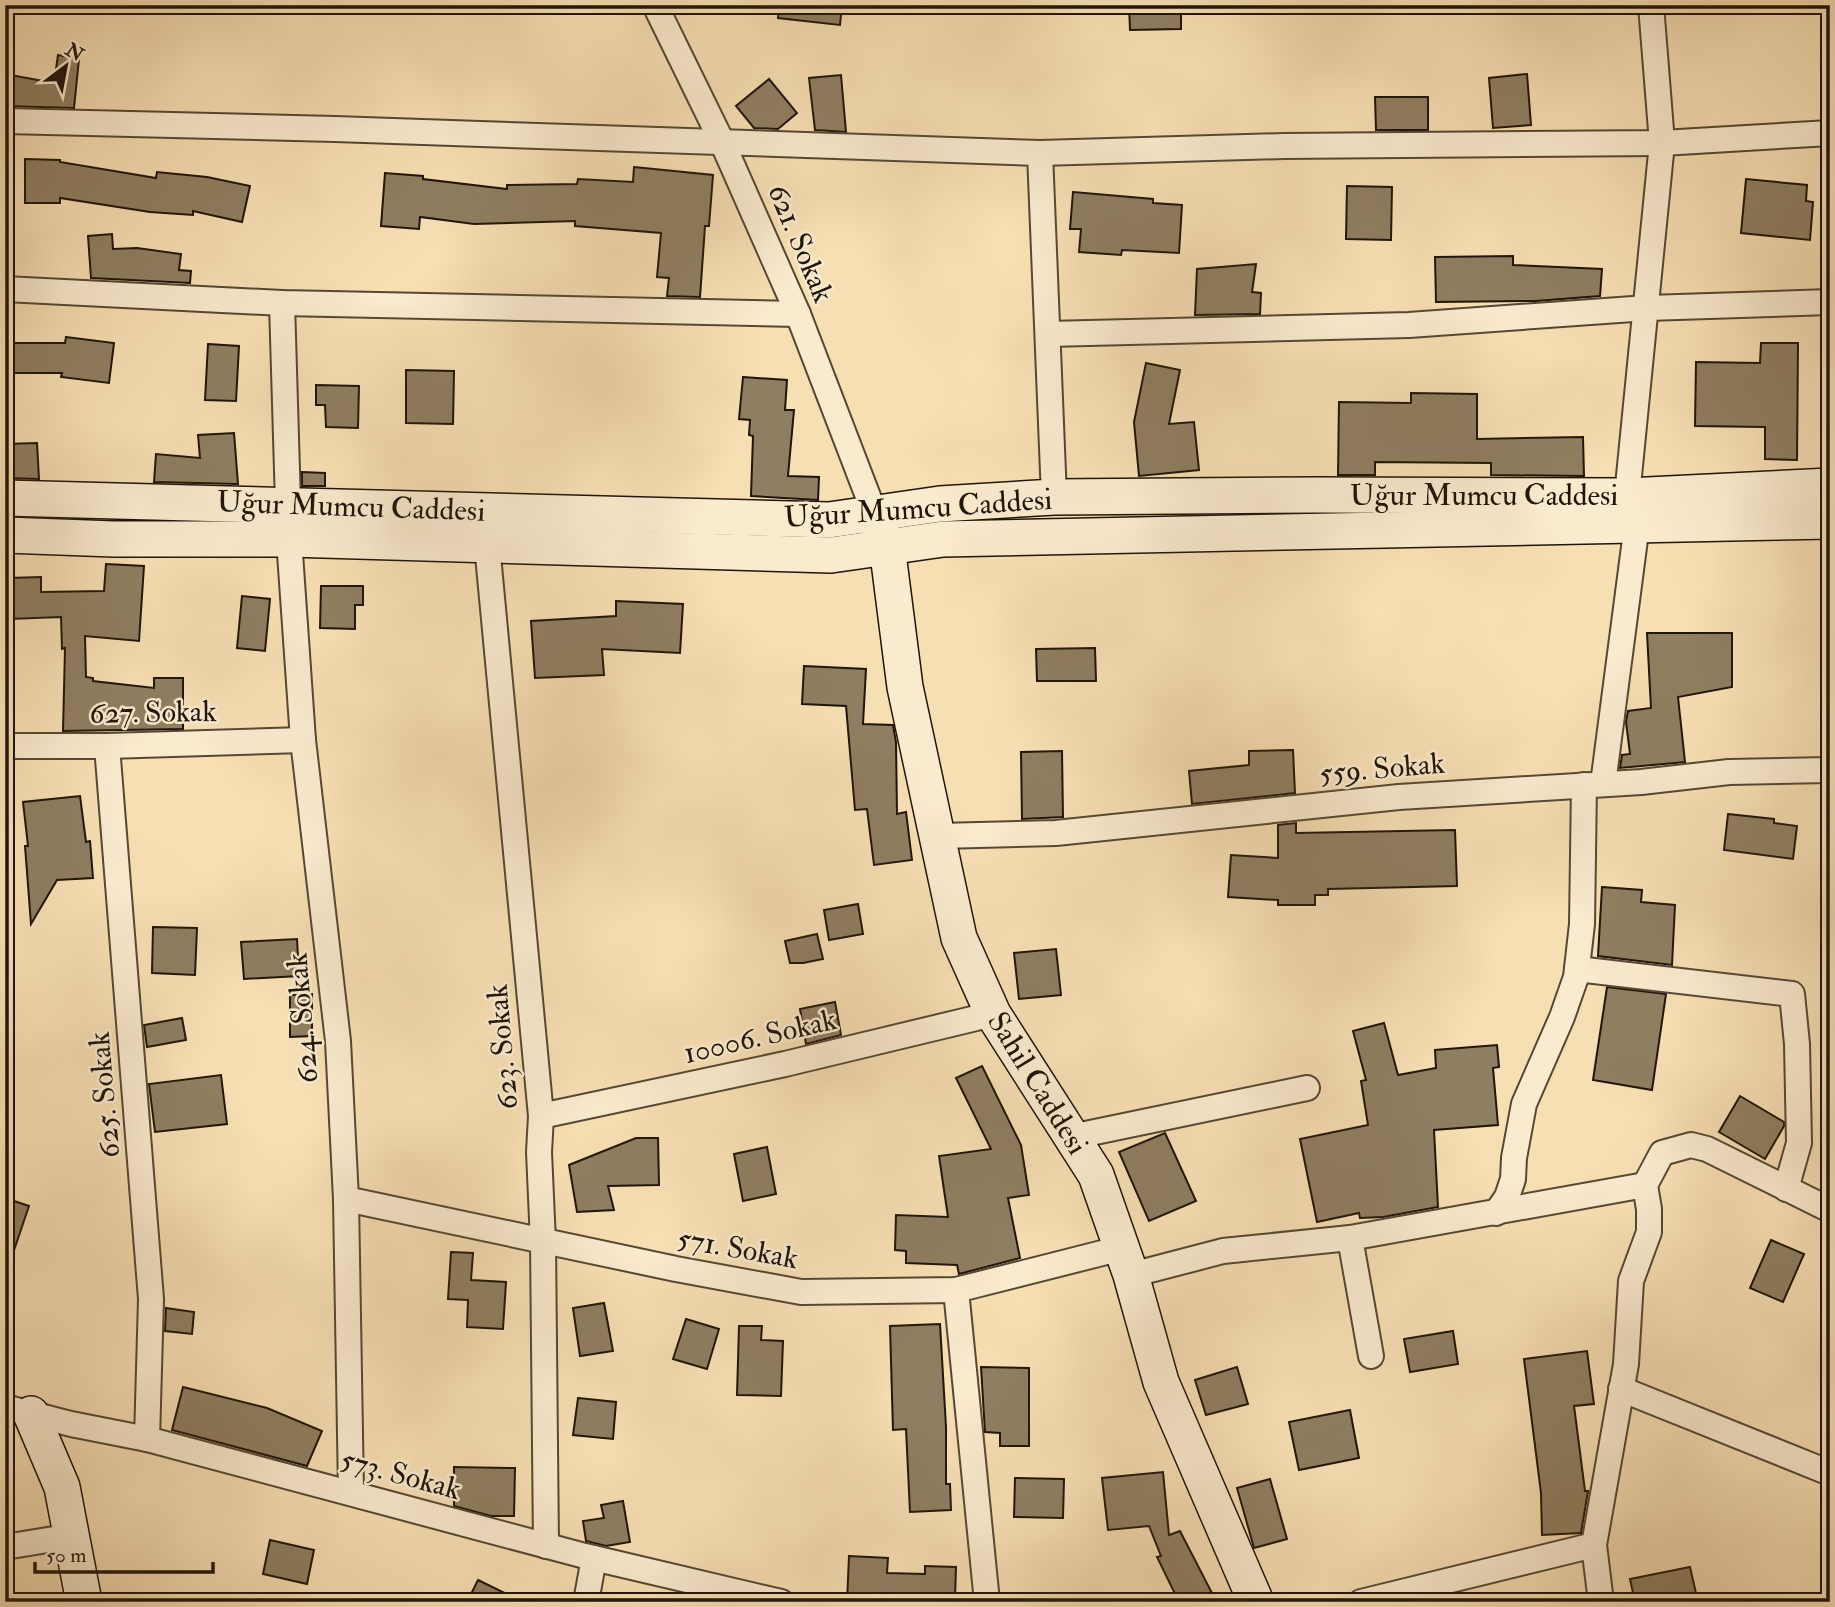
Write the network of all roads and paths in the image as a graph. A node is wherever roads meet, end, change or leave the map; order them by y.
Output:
1 (655, 5) edge
2 (1651, 5) edge
3 (5, 121) edge
4 (1830, 133) edge
5 (1662, 143) junction
6 (723, 144) junction
7 (1040, 153) junction
8 (5, 289) edge
9 (1830, 302) edge
10 (282, 303) junction
11 (1647, 308) junction
12 (798, 314) junction
13 (1048, 334) junction
14 (1830, 486) edge
15 (5, 498) edge
16 (1054, 498) junction
17 (288, 504) junction
18 (1632, 510) junction
19 (874, 512) junction
20 (1830, 521) edge
21 (5, 535) edge
22 (289, 538) junction
23 (487, 545) junction
24 (887, 546) junction
25 (303, 740) junction
26 (5, 746) edge
27 (107, 746) junction
28 (1830, 770) edge
29 (1594, 785) junction
30 (939, 836) junction
31 (1577, 970) junction
32 (993, 1014) junction
33 (1307, 1088) dead end
34 (541, 1116) junction
35 (1071, 1137) junction
36 (1645, 1185) junction
37 (1786, 1189) junction
38 (346, 1199) junction
39 (1830, 1210) edge
40 (1496, 1213) junction
41 (1350, 1238) junction
42 (543, 1242) junction
43 (1126, 1262) junction
44 (956, 1290) junction
45 (1371, 1356) dead end
46 (1621, 1389) junction
47 (18, 1410) edge
48 (147, 1438) junction
49 (1830, 1473) edge
50 (351, 1492) junction
51 (72, 1536) junction
52 (1594, 1545) junction
53 (546, 1546) junction
54 (5, 1547) edge
55 (594, 1558) junction
56 (84, 1602) edge
57 (586, 1602) edge
58 (781, 1602) edge
59 (987, 1602) edge
60 (1256, 1602) edge
61 (1361, 1602) edge
62 (1601, 1602) edge

1 - 6 street, 621. Sokak
2 - 5 street
3 - 6 street
4 - 5 street
5 - 7 street
5 - 11 street
6 - 7 street
6 - 12 street, 621. Sokak
7 - 13 street
8 - 10 street
9 - 11 street
10 - 12 street
10 - 17 street
11 - 13 street
11 - 18 street
12 - 19 street, 621. Sokak
13 - 16 street
14 - 18 street, Uğur Mumcu Caddesi
15 - 17 street, Uğur Mumcu Caddesi
16 - 18 street, Uğur Mumcu Caddesi
16 - 19 street, Uğur Mumcu Caddesi
17 - 19 street, Uğur Mumcu Caddesi
18 - 20 street, Uğur Mumcu Caddesi
18 - 24 street, Uğur Mumcu Caddesi
18 - 29 street
19 - 24 street, Sahil Caddesi
21 - 22 street, Uğur Mumcu Caddesi
22 - 23 street, Uğur Mumcu Caddesi
22 - 25 street, 624. Sokak
23 - 24 street, Uğur Mumcu Caddesi
23 - 34 street, 623. Sokak
24 - 30 street, Sahil Caddesi
25 - 27 street, 627. Sokak
25 - 38 street, 624. Sokak
26 - 27 street, 627. Sokak
27 - 48 street, 625. Sokak
28 - 29 street, 559. Sokak
29 - 30 street, 559. Sokak
29 - 31 street
30 - 32 street, Sahil Caddesi
31 - 37 street
31 - 40 street
32 - 34 street, 10006. Sokak
32 - 35 street, Sahil Caddesi
33 - 35 street
34 - 42 street, 623. Sokak
35 - 43 street, Sahil Caddesi
36 - 37 street
36 - 40 street, 571. Sokak
36 - 46 street
37 - 39 street
38 - 42 street, 571. Sokak
38 - 50 street, 624. Sokak
40 - 41 street, 571. Sokak
41 - 43 street, 571. Sokak
41 - 45 street
42 - 44 street, 571. Sokak
42 - 53 street, 623. Sokak
43 - 44 street, 571. Sokak
43 - 60 street, Sahil Caddesi
44 - 59 street
46 - 49 street
46 - 52 street
47 - 48 street, 573. Sokak
47 - 51 street
48 - 50 street, 573. Sokak
50 - 53 street, 573. Sokak
51 - 54 street
51 - 56 street
52 - 61 street
52 - 62 street
53 - 55 street, 573. Sokak
55 - 57 street
55 - 58 street, 573. Sokak

